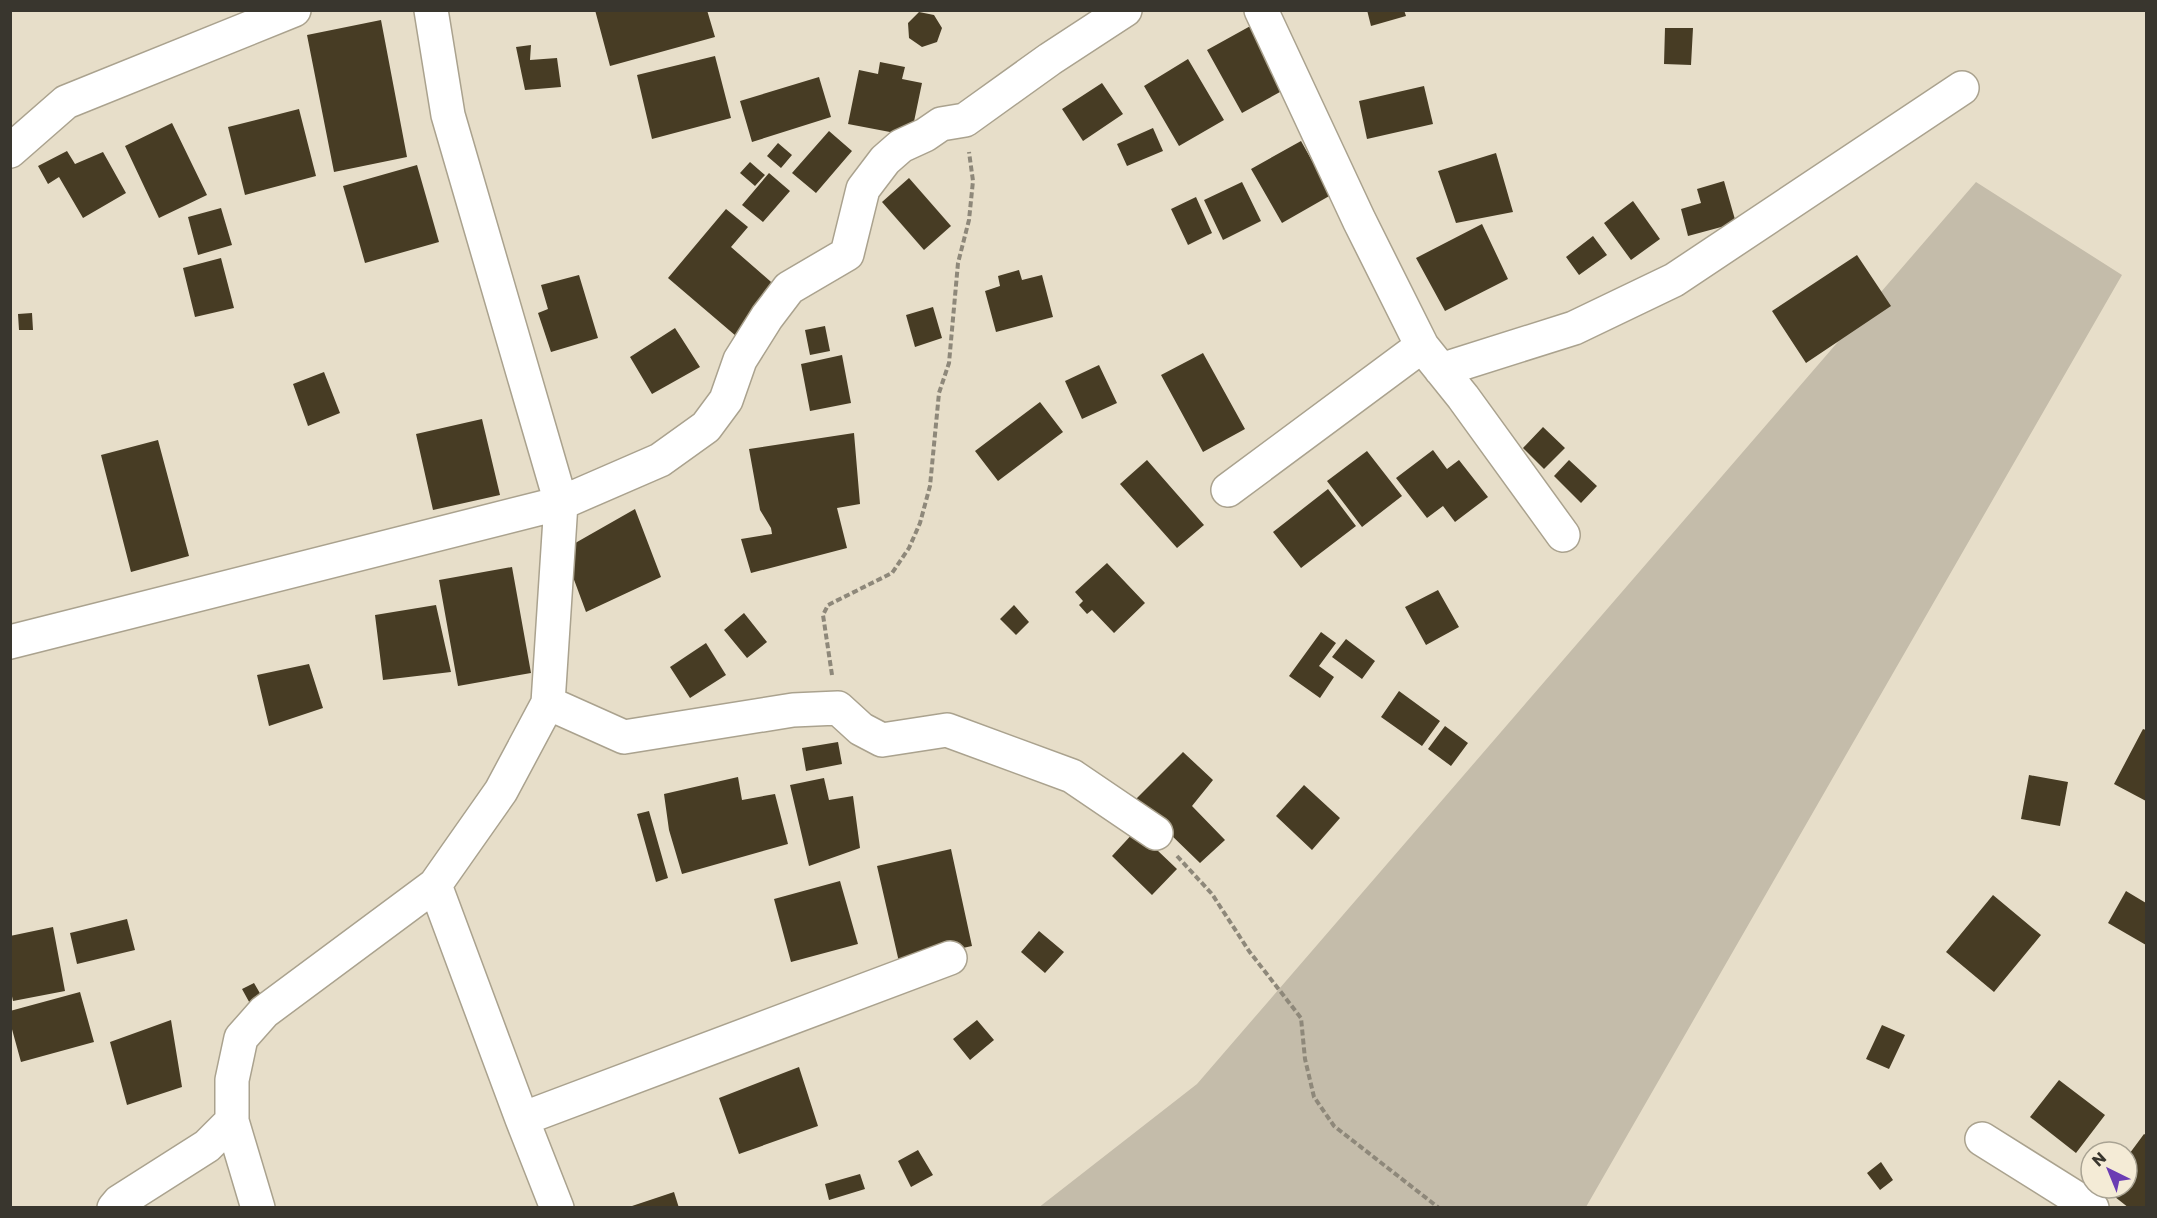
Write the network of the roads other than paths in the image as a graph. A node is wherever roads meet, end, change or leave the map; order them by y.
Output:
1 (294, 10) edge
2 (431, 10) edge
3 (1125, 10) edge
4 (1261, 10) edge
5 (1962, 88) dead end
6 (10, 151) edge
7 (1431, 358) junction
8 (1228, 490) dead end
9 (561, 503) junction
10 (1563, 534) dead end
11 (10, 642) edge
12 (548, 703) junction
13 (1156, 833) road end
14 (435, 885) junction
15 (950, 958) dead end
16 (522, 1119) junction
17 (232, 1121) junction
18 (1982, 1139) dead end
19 (114, 1208) edge
20 (258, 1208) edge
21 (558, 1208) edge
22 (2092, 1208) edge

1 - 6 street
2 - 9 street
3 - 9 street
4 - 7 street
5 - 7 street
7 - 8 street
7 - 10 street
9 - 11 street
9 - 12 street
12 - 13 street
12 - 14 street
14 - 16 street
14 - 17 street
15 - 16 street
16 - 21 street
17 - 19 street
17 - 20 street
18 - 22 street

